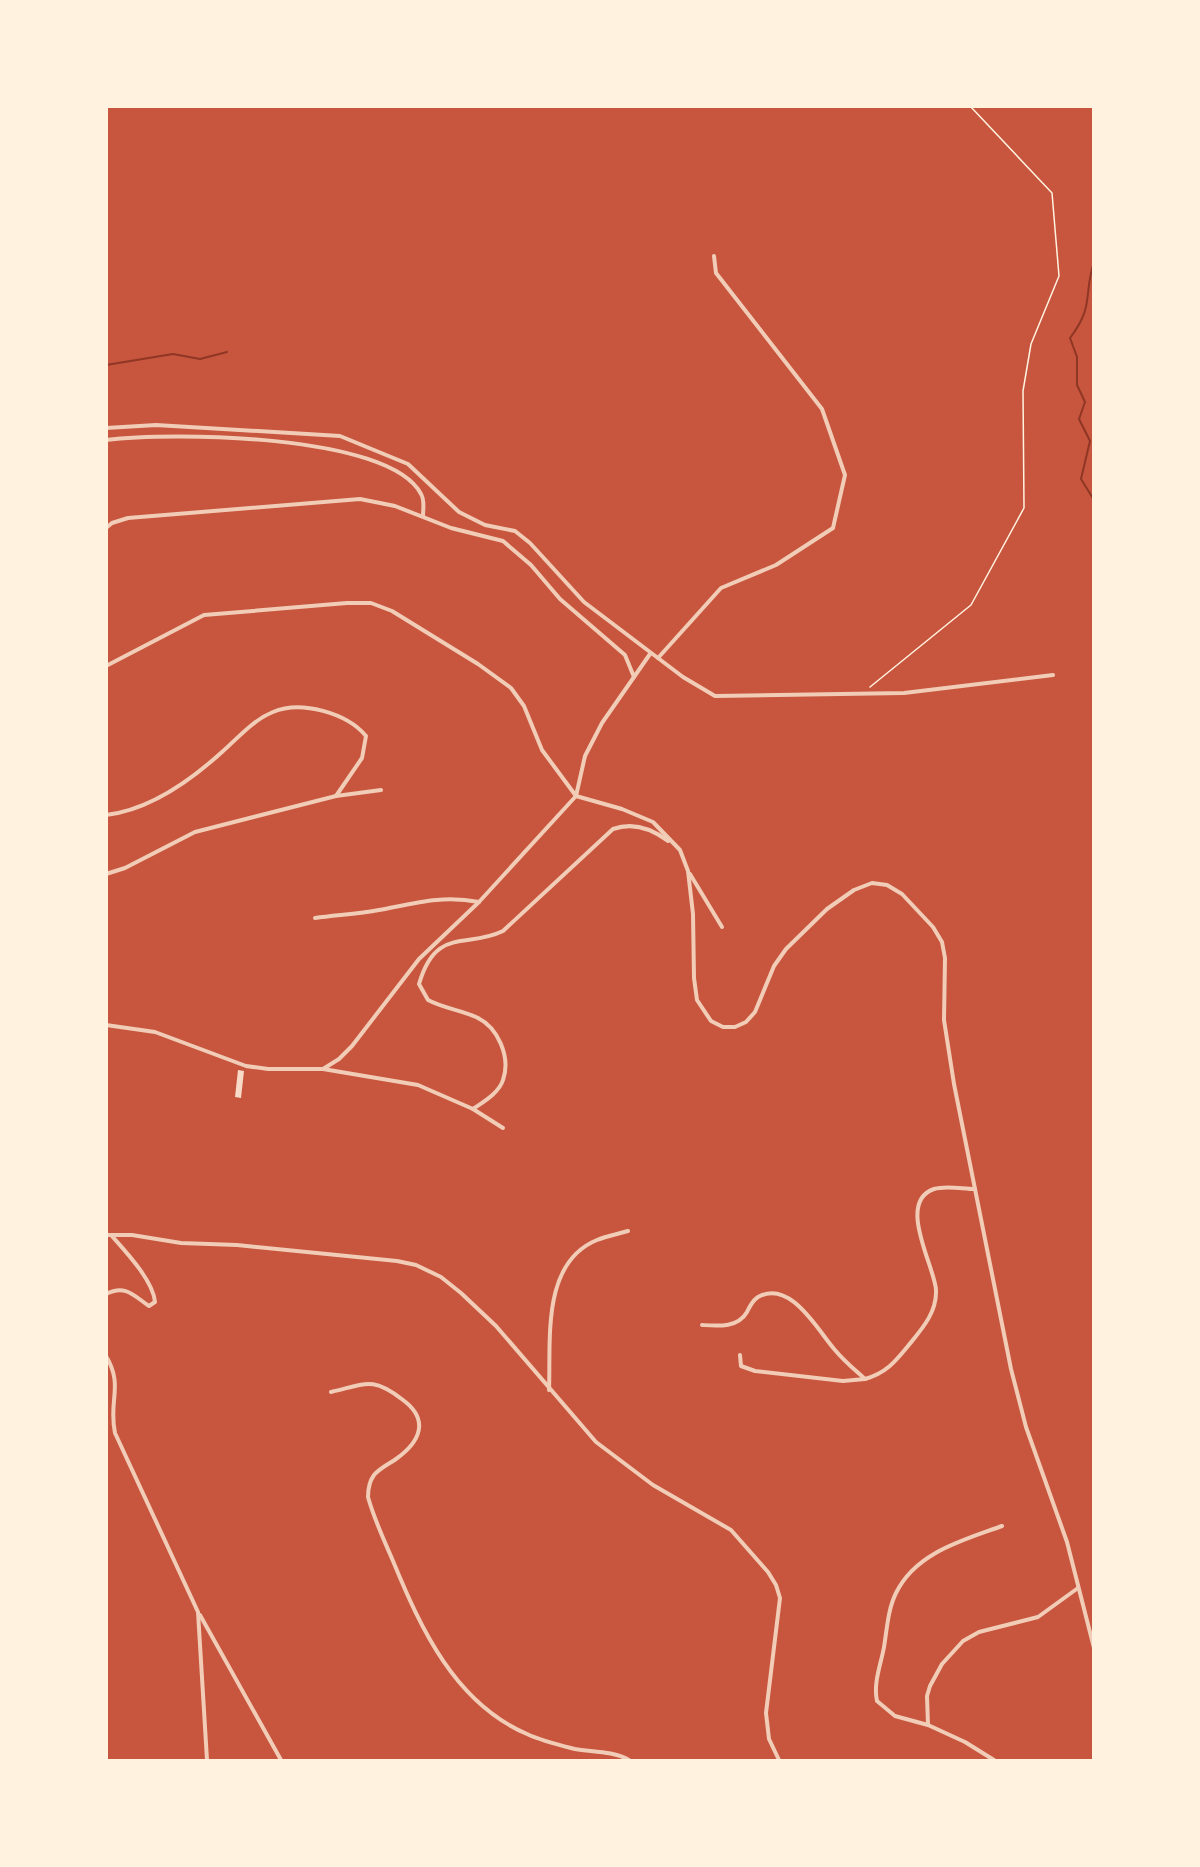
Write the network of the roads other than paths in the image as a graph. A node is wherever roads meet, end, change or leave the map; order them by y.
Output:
1 (714, 256) dead end
2 (106, 428) edge
3 (106, 440) edge
4 (423, 516) junction
5 (106, 528) edge
6 (650, 654) junction
7 (657, 659) junction
8 (106, 666) edge
9 (1053, 675) dead end
10 (634, 677) junction
11 (381, 790) dead end
12 (336, 796) junction
13 (576, 796) junction
14 (106, 815) edge
15 (680, 850) junction
16 (688, 871) junction
17 (106, 874) edge
18 (479, 902) junction
19 (315, 918) dead end
20 (722, 927) dead end
21 (106, 1025) edge
22 (323, 1069) junction
23 (473, 1109) junction
24 (503, 1128) dead end
25 (975, 1189) junction
26 (628, 1231) dead end
27 (108, 1235) edge
28 (106, 1294) edge
29 (702, 1325) dead end
30 (740, 1354) dead end
31 (106, 1356) edge
32 (866, 1378) junction
33 (549, 1390) junction
34 (331, 1392) dead end
35 (1002, 1526) dead end
36 (1078, 1588) junction
37 (198, 1612) junction
38 (1094, 1648) edge
39 (928, 1725) junction
40 (207, 1761) edge
41 (281, 1761) edge
42 (629, 1761) edge
43 (779, 1761) edge
44 (993, 1761) edge

1 - 7 street
2 - 6 street
3 - 4 street
4 - 5 street
4 - 10 street
6 - 7 street
6 - 10 street
7 - 9 street
8 - 13 street
10 - 13 street
11 - 12 street
12 - 14 street
12 - 17 street
13 - 15 street
13 - 18 street
15 - 16 street
15 - 23 street
16 - 20 street
16 - 25 street
18 - 19 street
18 - 22 street
21 - 22 street
22 - 23 street
23 - 24 street
25 - 32 street
25 - 36 street
26 - 33 street
27 - 28 street
27 - 33 street
29 - 32 street
30 - 32 street
31 - 37 street
33 - 43 street
34 - 42 street
35 - 39 street
36 - 38 street
36 - 39 street
37 - 40 street
37 - 41 street
39 - 44 street

